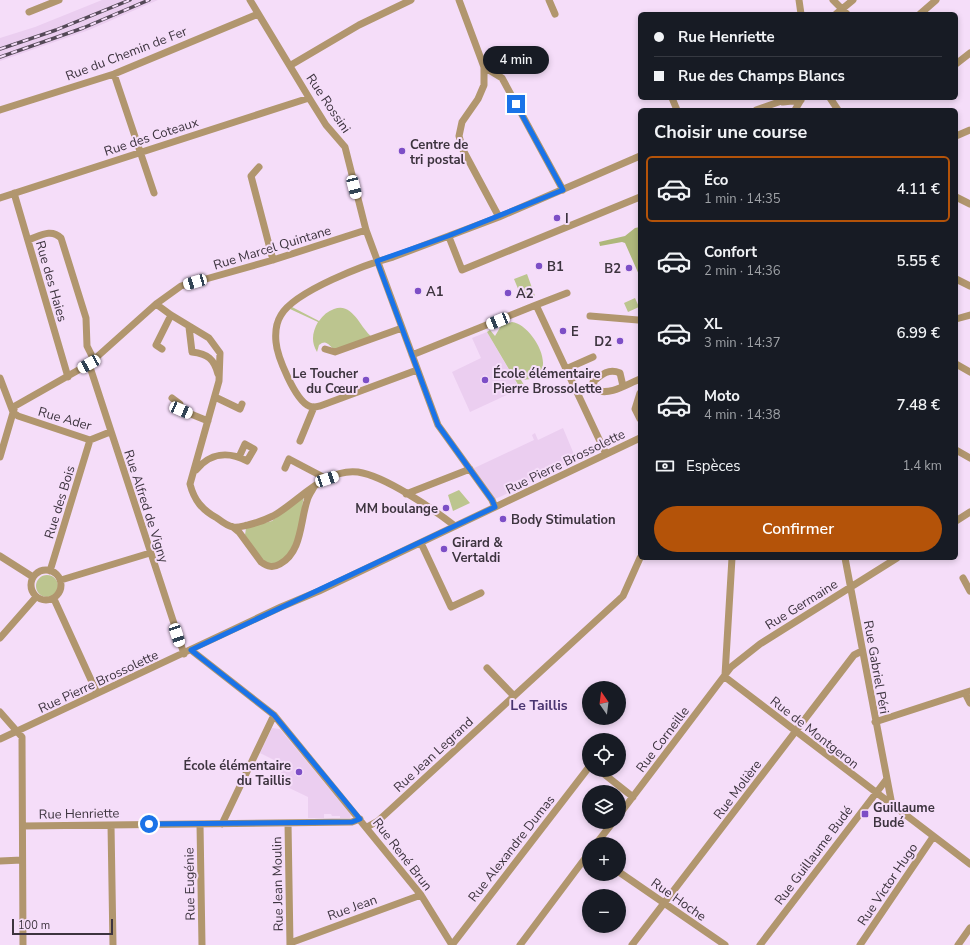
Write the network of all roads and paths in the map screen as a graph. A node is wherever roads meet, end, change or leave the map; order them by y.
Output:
1 (59, 0) edge
2 (250, 0) edge
3 (459, 0) edge
4 (549, 0) edge
5 (799, 0) edge
6 (833, 0) edge
7 (852, 0) edge
8 (936, 0) edge
9 (406, 1) edge
10 (29, 12) dead end
11 (801, 12) edge
12 (842, 12) edge
13 (922, 12) edge
14 (258, 14) junction
15 (555, 14) dead end
16 (970, 53) edge
17 (958, 62) edge
18 (290, 65) junction
19 (484, 67) junction
20 (114, 74) junction
21 (309, 98) junction
22 (791, 100) edge
23 (762, 108) edge
24 (0, 110) edge
25 (970, 130) edge
26 (958, 135) edge
27 (140, 152) junction
28 (638, 157) edge
29 (259, 167) dead end
30 (563, 190) junction
31 (14, 193) junction
32 (154, 193) dead end
33 (0, 198) edge
34 (638, 198) edge
35 (958, 198) edge
36 (970, 204) edge
37 (499, 217) junction
38 (366, 230) junction
39 (448, 236) junction
40 (28, 240) junction
41 (273, 260) junction
42 (377, 261) junction
43 (958, 280) edge
44 (970, 286) edge
45 (567, 293) dead end
46 (156, 304) junction
47 (536, 305) junction
48 (170, 315) junction
49 (970, 315) edge
50 (590, 316) dead end
51 (958, 318) edge
52 (638, 320) dead end
53 (189, 327) junction
54 (402, 328) junction
55 (162, 349) dead end
56 (325, 349) dead end
57 (412, 355) junction
58 (593, 357) dead end
59 (91, 362) junction
60 (958, 365) edge
61 (566, 368) junction
62 (417, 370) junction
63 (970, 372) edge
64 (68, 376) junction
65 (0, 378) edge
66 (638, 380) edge
67 (219, 381) junction
68 (2, 385) edge
69 (623, 386) dead end
70 (215, 397) junction
71 (172, 398) dead end
72 (638, 399) edge
73 (242, 404) dead end
74 (314, 407) junction
75 (181, 410) junction
76 (14, 412) junction
77 (638, 415) edge
78 (180, 418) dead end
79 (208, 422) junction
80 (110, 432) junction
81 (638, 439) edge
82 (90, 440) junction
83 (300, 441) dead end
84 (958, 451) edge
85 (606, 454) junction
86 (0, 457) edge
87 (239, 457) dead end
88 (970, 458) edge
89 (285, 468) dead end
90 (470, 470) junction
91 (193, 473) junction
92 (327, 479) junction
93 (315, 485) junction
94 (406, 494) junction
95 (495, 507) junction
96 (970, 512) edge
97 (958, 520) edge
98 (455, 526) junction
99 (233, 527) junction
100 (421, 543) junction
101 (150, 553) junction
102 (0, 556) edge
103 (639, 560) edge
104 (732, 560) edge
105 (845, 560) edge
106 (894, 560) edge
107 (50, 571) junction
108 (33, 577) junction
109 (963, 578) dead end
110 (61, 580) junction
111 (851, 587) junction
112 (970, 591) edge
113 (481, 593) dead end
114 (36, 597) junction
115 (54, 599) junction
116 (0, 638) edge
117 (191, 650) junction
118 (862, 651) junction
119 (184, 654) junction
120 (487, 668) dead end
121 (725, 677) junction
122 (968, 692) edge
123 (97, 693) junction
124 (514, 696) junction
125 (970, 703) edge
126 (0, 712) edge
127 (274, 715) junction
128 (875, 722) junction
129 (17, 732) junction
130 (796, 732) junction
131 (0, 739) edge
132 (582, 776) edge
133 (608, 777) edge
134 (886, 780) junction
135 (876, 793) junction
136 (633, 797) junction
137 (892, 805) junction
138 (626, 806) edge
139 (360, 819) junction
140 (288, 823) junction
141 (200, 824) junction
142 (222, 824) junction
143 (111, 825) junction
144 (23, 826) junction
145 (367, 827) junction
146 (608, 829) edge
147 (933, 836) junction
148 (601, 837) edge
149 (22, 860) junction
150 (0, 861) edge
151 (582, 862) edge
152 (970, 864) edge
153 (626, 877) edge
154 (421, 895) junction
155 (665, 903) junction
156 (970, 928) edge
157 (290, 944) edge
158 (23, 945) edge
159 (113, 945) edge
160 (202, 945) edge
161 (452, 945) edge
162 (520, 945) edge
163 (632, 945) edge
164 (725, 945) edge
165 (760, 945) edge
166 (860, 945) edge
167 (958, 945) edge

1 - 10 street
2 - 14 street, Rue Rossini
3 - 19 street
4 - 15 street
5 - 11 street
6 - 12 street
7 - 12 street
8 - 13 street
9 - 18 street
14 - 18 street, Rue Rossini
14 - 20 street, Rue du Chemin de Fer
16 - 17 street
18 - 21 street, Rue Rossini
19 - 30 street
19 - 37 street
20 - 24 street, Rue du Chemin de Fer
20 - 27 street
21 - 27 street, Rue des Coteaux
21 - 38 street, Rue Rossini
22 - 23 street
25 - 26 street
27 - 31 street, Rue des Coteaux
27 - 32 street
28 - 30 street
29 - 41 street
30 - 37 street
31 - 33 street, Rue des Coteaux
31 - 40 street, Rue des Haies
34 - 39 street
35 - 36 street
37 - 39 street
38 - 41 street, Rue Marcel Quintane
38 - 42 street, Rue Rossini
39 - 42 street
40 - 59 street, Rue Alfred de Vigny
40 - 64 street, Rue des Haies
41 - 46 street, Rue Marcel Quintane
42 - 54 street, Rue Rossini
42 - 74 street
43 - 44 street
45 - 47 street
46 - 48 street
46 - 59 street, Rue Marcel Quintane
47 - 57 street
47 - 61 street
48 - 53 street
48 - 55 street
49 - 51 street
50 - 52 street
53 - 67 street
53 - 67 street
54 - 56 street
54 - 57 street, Rue Rossini
57 - 62 street, Rue Rossini
58 - 61 street
59 - 64 street, Rue Marcel Quintane
59 - 80 street, Rue Alfred de Vigny
60 - 63 street
61 - 85 street
62 - 74 street
62 - 90 street, Rue Rossini
64 - 76 street, Rue Marcel Quintane
65 - 68 street
66 - 69 street
67 - 70 street
68 - 76 street
70 - 73 street
70 - 79 street
71 - 75 street
72 - 77 street
74 - 83 street
75 - 78 street
75 - 79 street
76 - 82 street, Rue Ader
76 - 86 street
79 - 91 street
80 - 82 street, Rue Ader
80 - 101 street, Rue Alfred de Vigny
81 - 85 street, Rue Pierre Brossolette
82 - 107 street, Rue des Bois
84 - 88 street
85 - 95 street, Rue Pierre Brossolette
87 - 91 street
89 - 92 street
90 - 94 street
90 - 95 street, Rue Rossini
91 - 99 street
92 - 93 street
92 - 94 street
93 - 99 street
93 - 99 street
94 - 98 street
95 - 98 street, Rue Pierre Brossolette
96 - 97 street
98 - 100 street, Rue Pierre Brossolette
100 - 113 street
100 - 117 street, Rue Pierre Brossolette
101 - 110 street
101 - 119 street, Rue Alfred de Vigny
102 - 108 street
103 - 124 street, Rue Jean Legrand
104 - 121 street
105 - 111 street, Rue Gabriel Péri
106 - 111 street, Rue Germaine
107 - 108 street
107 - 110 street
108 - 114 street
109 - 112 street
110 - 115 street
111 - 118 street, Rue Gabriel Péri
111 - 121 street, Rue Germaine
114 - 115 street
114 - 116 street
115 - 123 street
117 - 119 street, Rue Pierre Brossolette
117 - 127 street, Rue René Brun
118 - 128 street, Rue Gabriel Péri
118 - 130 street, Rue Molière
119 - 123 street, Rue Pierre Brossolette
120 - 124 street
121 - 130 street, Rue de Montgeron
121 - 136 street, Rue Corneille
122 - 125 street
122 - 128 street
123 - 129 street, Rue Pierre Brossolette
124 - 145 street, Rue Jean Legrand
126 - 129 street
127 - 139 street, Rue René Brun
127 - 142 street
128 - 134 street, Rue Gabriel Péri
129 - 131 street, Rue Pierre Brossolette
129 - 144 street
130 - 135 street, Rue de Montgeron
130 - 155 street, Rue Molière
132 - 161 street, Rue Alexandre Dumas
133 - 136 street
134 - 135 street, Rue Guillaume Budé
134 - 137 street
135 - 137 street, Rue de Montgeron
135 - 165 street, Rue Guillaume Budé
136 - 138 street, Rue Corneille
137 - 147 street, Rue de Montgeron
139 - 140 street, Rue Henriette
139 - 145 street, Rue René Brun
140 - 142 street, Rue Henriette
140 - 157 street, Rue Jean Moulin
141 - 142 street, Rue Henriette
141 - 143 street, Rue Henriette
141 - 160 street, Rue Eugénie
143 - 144 street, Rue Henriette
143 - 159 street
144 - 149 street
145 - 154 street, Rue René Brun
146 - 148 street
147 - 152 street, Rue de Montgeron
147 - 166 street, Rue Victor Hugo
149 - 150 street
149 - 158 street
151 - 162 street
153 - 155 street, Rue Hoche
154 - 157 street, Rue Jean
154 - 161 street, Rue René Brun
155 - 163 street, Rue Molière
155 - 164 street, Rue Hoche
156 - 167 street

